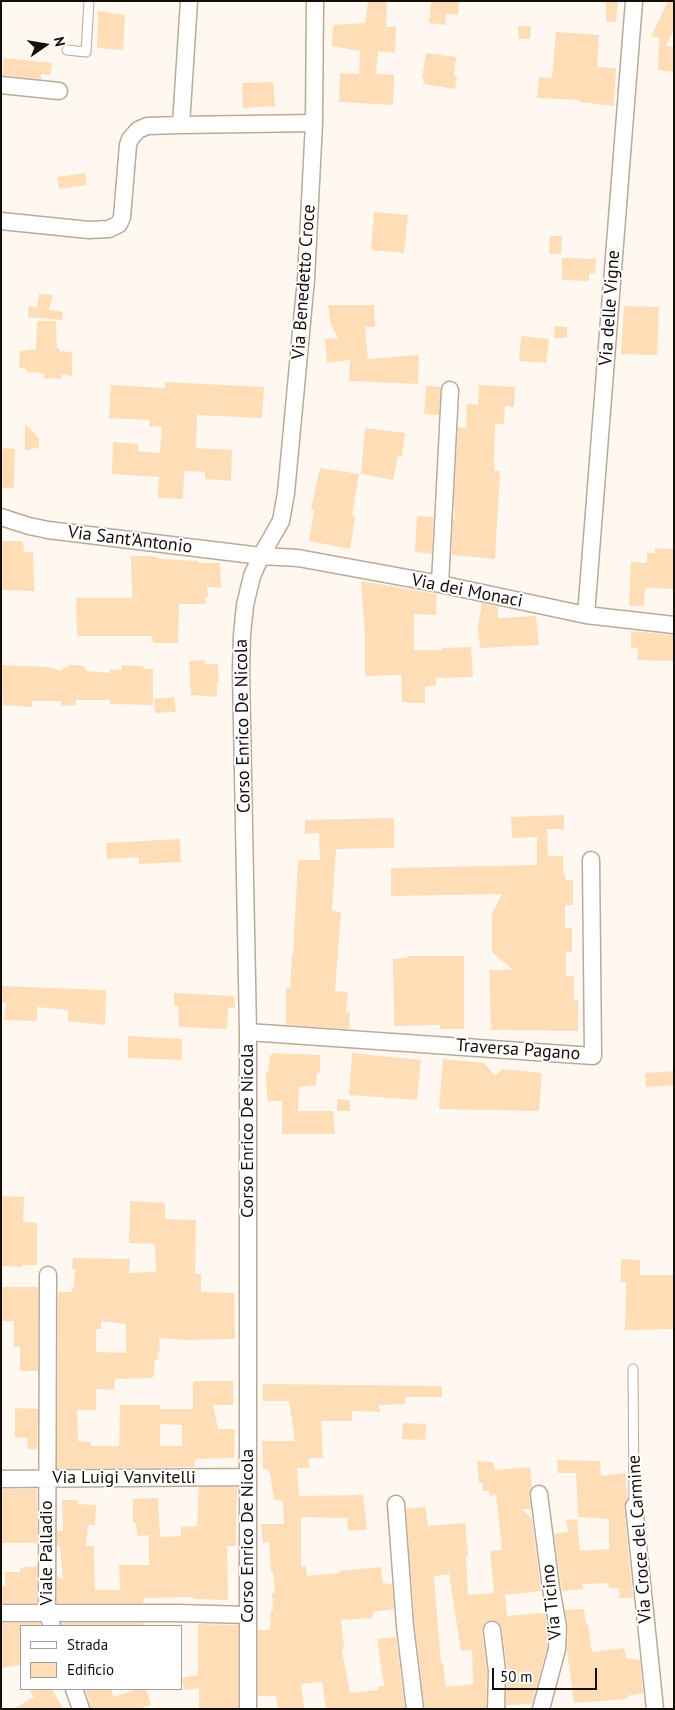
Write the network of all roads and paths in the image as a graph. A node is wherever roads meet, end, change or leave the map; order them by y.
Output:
1 (89, 1) edge
2 (189, 1) edge
3 (316, 1) edge
4 (634, 1) edge
5 (67, 50) dead end
6 (1, 85) edge
7 (60, 91) dead end
8 (314, 122) junction
9 (181, 125) junction
10 (1, 221) edge
11 (450, 390) dead end
12 (1, 516) edge
13 (261, 556) junction
14 (440, 584) junction
15 (586, 615) junction
16 (674, 625) edge
17 (591, 860) dead end
18 (248, 1032) junction
19 (48, 1274) dead end
20 (633, 1370) dead end
21 (248, 1477) junction
22 (47, 1478) junction
23 (1, 1479) edge
24 (539, 1494) dead end
25 (396, 1504) dead end
26 (634, 1506) joint
27 (1, 1613) edge
28 (248, 1615) junction
29 (49, 1620) edge
30 (492, 1630) dead end
31 (74, 1690) edge
32 (81, 1709) edge
33 (248, 1709) edge
34 (415, 1709) edge
35 (496, 1709) edge
36 (541, 1709) edge
37 (655, 1709) edge

1 - 5 lane
2 - 9 street
3 - 8 street, Via Benedetto Croce
4 - 15 street, Via delle Vigne
6 - 7 street
8 - 9 street
8 - 13 street, Via Benedetto Croce
9 - 10 street
11 - 14 street
12 - 13 street, Via Sant'Antonio
13 - 14 street, Via dei Monaci
13 - 18 street, Corso Enrico De Nicola
14 - 15 street, Via dei Monaci
15 - 16 street, Via dei Monaci
17 - 18 street, Traversa Pagano
18 - 21 street, Corso Enrico De Nicola
19 - 22 street, Viale Palladio
20 - 26 lane, Via Croce del Carmine
21 - 22 street, Via Luigi Vanvitelli
21 - 28 street, Corso Enrico De Nicola
22 - 23 street, Via Luigi Vanvitelli
22 - 29 street, Viale Palladio
24 - 36 street, Via Ticino
25 - 34 street
26 - 37 street, Via Croce del Carmine
27 - 29 street
28 - 29 street
28 - 33 street, Corso Enrico De Nicola
30 - 35 street
31 - 32 street

